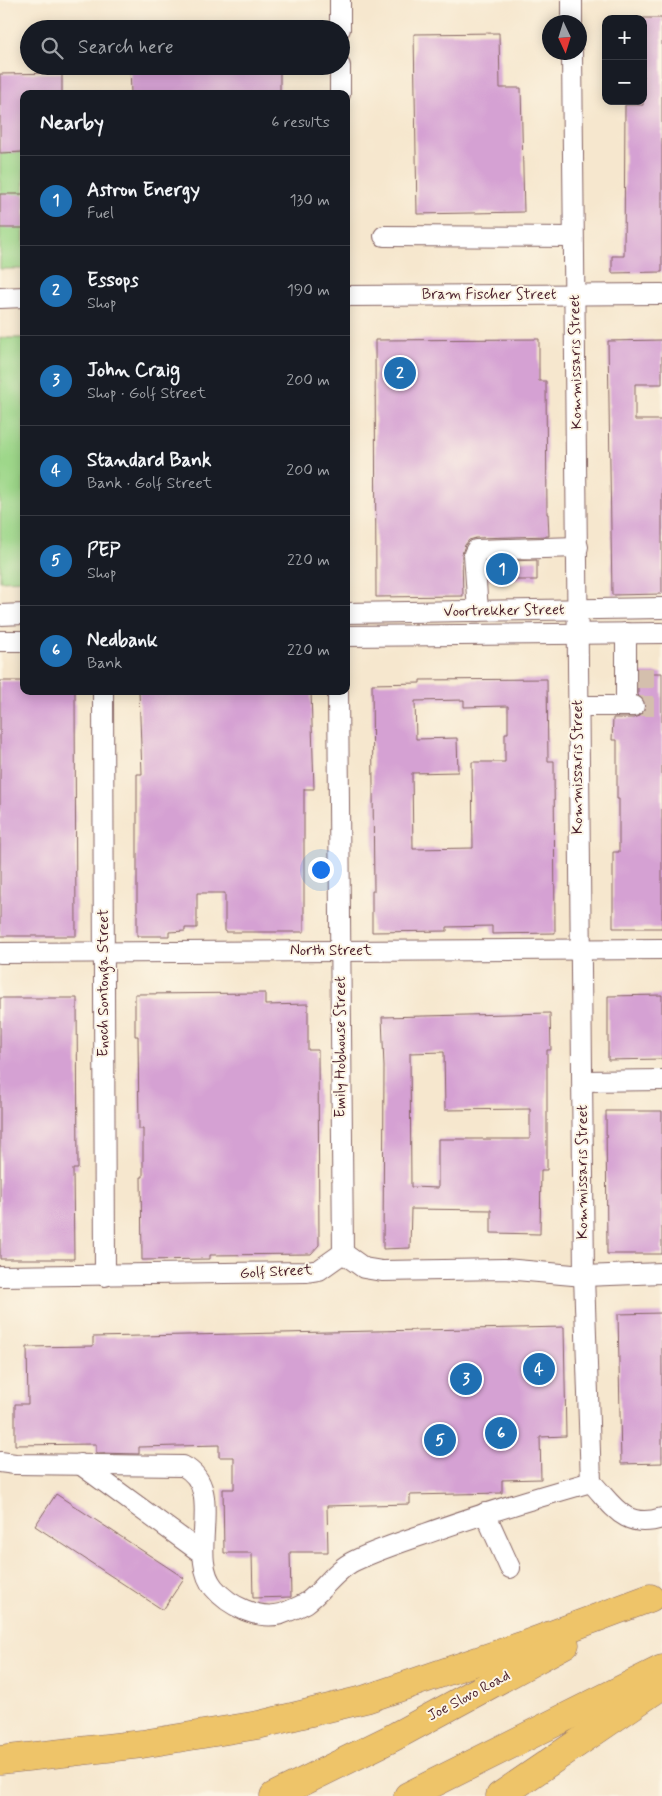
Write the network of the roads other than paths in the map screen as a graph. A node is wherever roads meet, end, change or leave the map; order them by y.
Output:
1 (340, 0) edge
2 (572, 0) edge
3 (572, 15) edge
4 (340, 20) edge
5 (572, 60) edge
6 (340, 75) edge
7 (340, 90) edge
8 (384, 236) dead end
9 (573, 238) junction
10 (576, 294) junction
11 (662, 294) edge
12 (350, 296) edge
13 (0, 298) edge
14 (20, 298) edge
15 (578, 547) junction
16 (662, 608) edge
17 (478, 610) junction
18 (576, 610) junction
19 (350, 613) edge
20 (0, 614) edge
21 (20, 614) edge
22 (577, 633) junction
23 (626, 633) junction
24 (662, 633) edge
25 (350, 636) edge
26 (0, 641) edge
27 (20, 641) edge
28 (103, 695) edge
29 (338, 695) edge
30 (578, 706) junction
31 (662, 949) edge
32 (580, 950) junction
33 (340, 951) junction
34 (0, 953) edge
35 (104, 953) junction
36 (662, 1080) edge
37 (583, 1081) junction
38 (343, 1253) junction
39 (662, 1273) edge
40 (106, 1276) junction
41 (584, 1276) junction
42 (4, 1280) edge
43 (0, 1462) edge
44 (80, 1464) junction
45 (591, 1482) junction
46 (485, 1512) junction
47 (662, 1518) edge
48 (203, 1554) junction
49 (510, 1568) dead end
50 (656, 1595) edge
51 (662, 1670) edge
52 (662, 1685) edge
53 (0, 1760) edge
54 (274, 1796) edge
55 (408, 1796) edge
56 (500, 1796) edge

1 - 4 street
2 - 3 street
5 - 9 street, Kommissaris Street
6 - 7 street
8 - 9 street
9 - 10 street, Kommissaris Street
10 - 11 street, Bram Fischer Street
10 - 12 street, Bram Fischer Street
10 - 15 street, Kommissaris Street
13 - 14 street
15 - 17 street
15 - 18 street, Kommissaris Street
16 - 18 street, Voortrekker Street
17 - 18 street, Voortrekker Street
17 - 19 street, Voortrekker Street
18 - 22 street, Kommissaris Street
20 - 21 street
22 - 23 street, Voortrekker Street
22 - 25 street, Voortrekker Street
22 - 30 street, Kommissaris Street
23 - 24 street, Voortrekker Street
23 - 30 street
26 - 27 street
28 - 35 street, Enoch Sontonga Street
29 - 33 street, Emily Hobhouse Street
30 - 32 street, Kommissaris Street
31 - 32 street, North Street
32 - 33 street, North Street
32 - 37 street, Kommissaris Street
33 - 35 street, North Street
33 - 38 street, Emily Hobhouse Street
34 - 35 street, North Street
35 - 40 street, Enoch Sontonga Street
36 - 37 street
37 - 41 street, Kommissaris Street
38 - 40 street, Golf Street
38 - 41 street
39 - 41 street
40 - 42 street, Golf Street
41 - 45 street, Kommissaris Street
43 - 44 street
44 - 48 street
44 - 48 street
45 - 46 street
45 - 47 street
46 - 48 street
46 - 49 street
50 - 53 highway
50 - 54 highway, Joe Slovo Road
51 - 55 highway
52 - 56 highway

